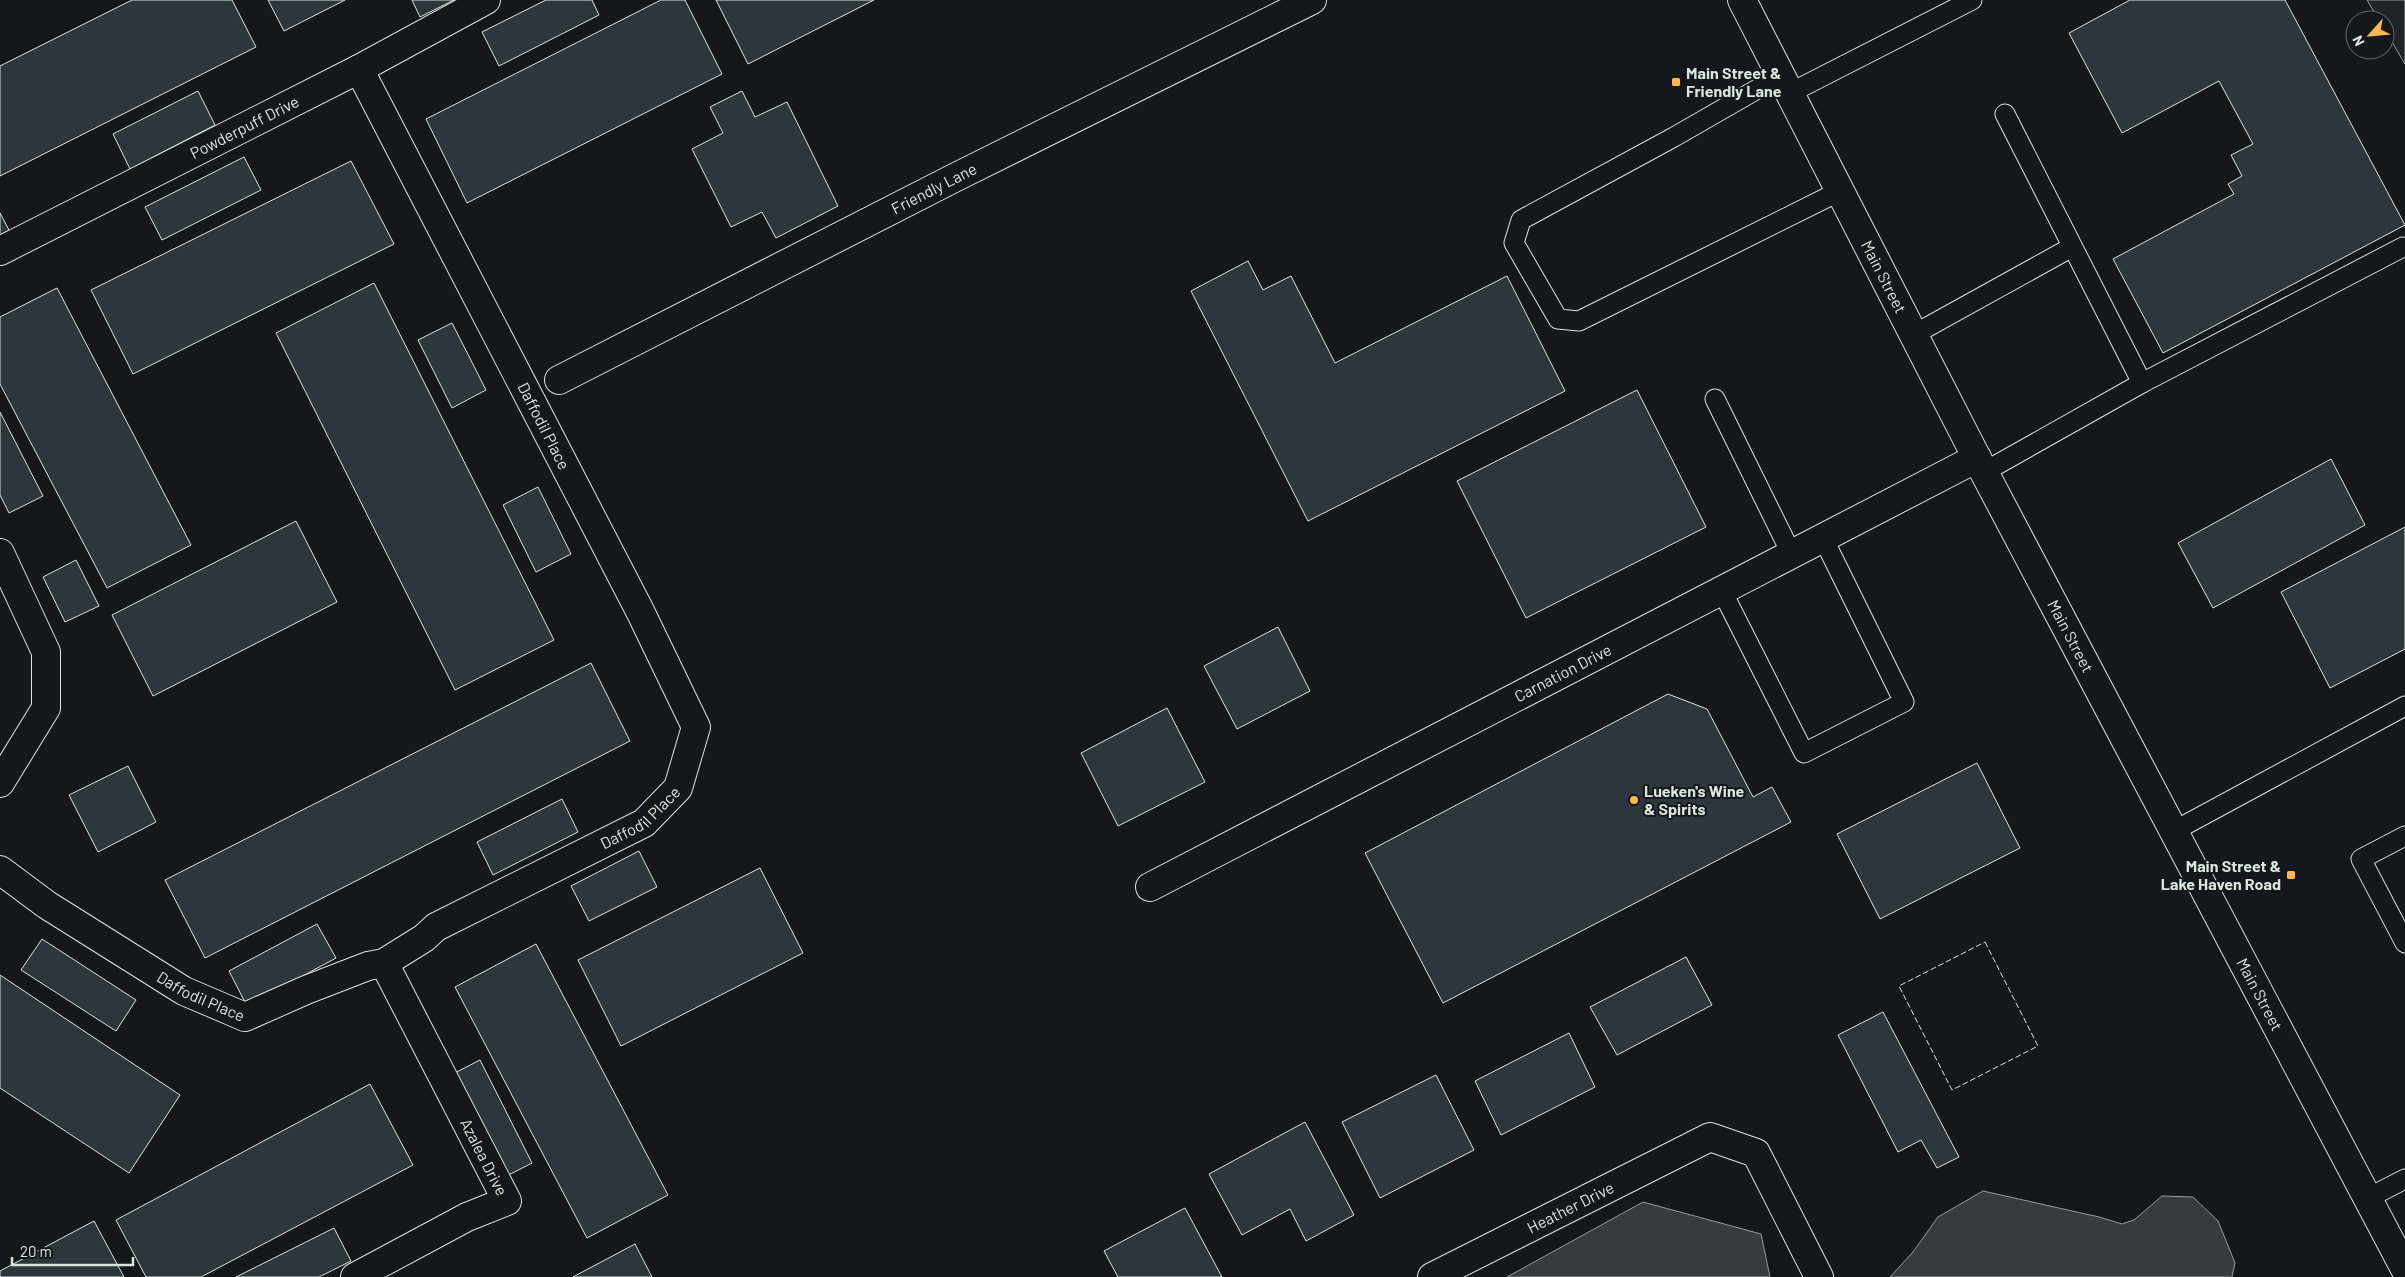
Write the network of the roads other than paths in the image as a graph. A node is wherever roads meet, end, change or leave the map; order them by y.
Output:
1 (486, 0) edge
2 (1312, 0) edge
3 (1742, 0) edge
4 (1972, 0) edge
5 (359, 69) junction
6 (1785, 84) junction
7 (2004, 114) dead end
8 (1840, 191) junction
9 (2072, 247) junction
10 (2403, 248) dead end
11 (0, 251) edge
12 (1913, 334) junction
13 (559, 380) dead end
14 (2142, 383) junction
15 (1715, 399) dead end
16 (1981, 465) junction
17 (1823, 538) junction
18 (0, 553) edge
19 (1792, 555) junction
20 (1722, 591) junction
21 (2405, 706) edge
22 (0, 783) edge
23 (2174, 831) junction
24 (2405, 836) edge
25 (0, 870) edge
26 (1150, 887) dead end
27 (2405, 943) edge
28 (384, 963) junction
29 (2405, 1179) edge
30 (2368, 1198) junction
31 (2405, 1269) edge
32 (355, 1277) edge
33 (1432, 1277) edge
34 (1819, 1277) edge

1 - 5 street, Powderpuff Drive
2 - 13 street, Friendly Lane
3 - 6 street, Main Street
4 - 6 lane
5 - 11 street, Powderpuff Drive
5 - 28 street, Daffodil Place
6 - 8 street, Main Street
6 - 8 lane
7 - 9 lane
8 - 12 street, Main Street
9 - 12 lane
9 - 14 lane
10 - 14 lane
12 - 16 street, Main Street
14 - 16 lane
15 - 19 lane
16 - 17 street, Carnation Drive
16 - 23 street, Main Street
17 - 19 street, Carnation Drive
17 - 20 lane
18 - 22 street
19 - 20 street, Carnation Drive
20 - 26 street, Carnation Drive
21 - 23 lane
23 - 30 street, Main Street
24 - 27 lane
25 - 28 street, Daffodil Place
28 - 32 street, Azalea Drive
29 - 30 lane
30 - 31 street, Main Street
33 - 34 street, Heather Drive

